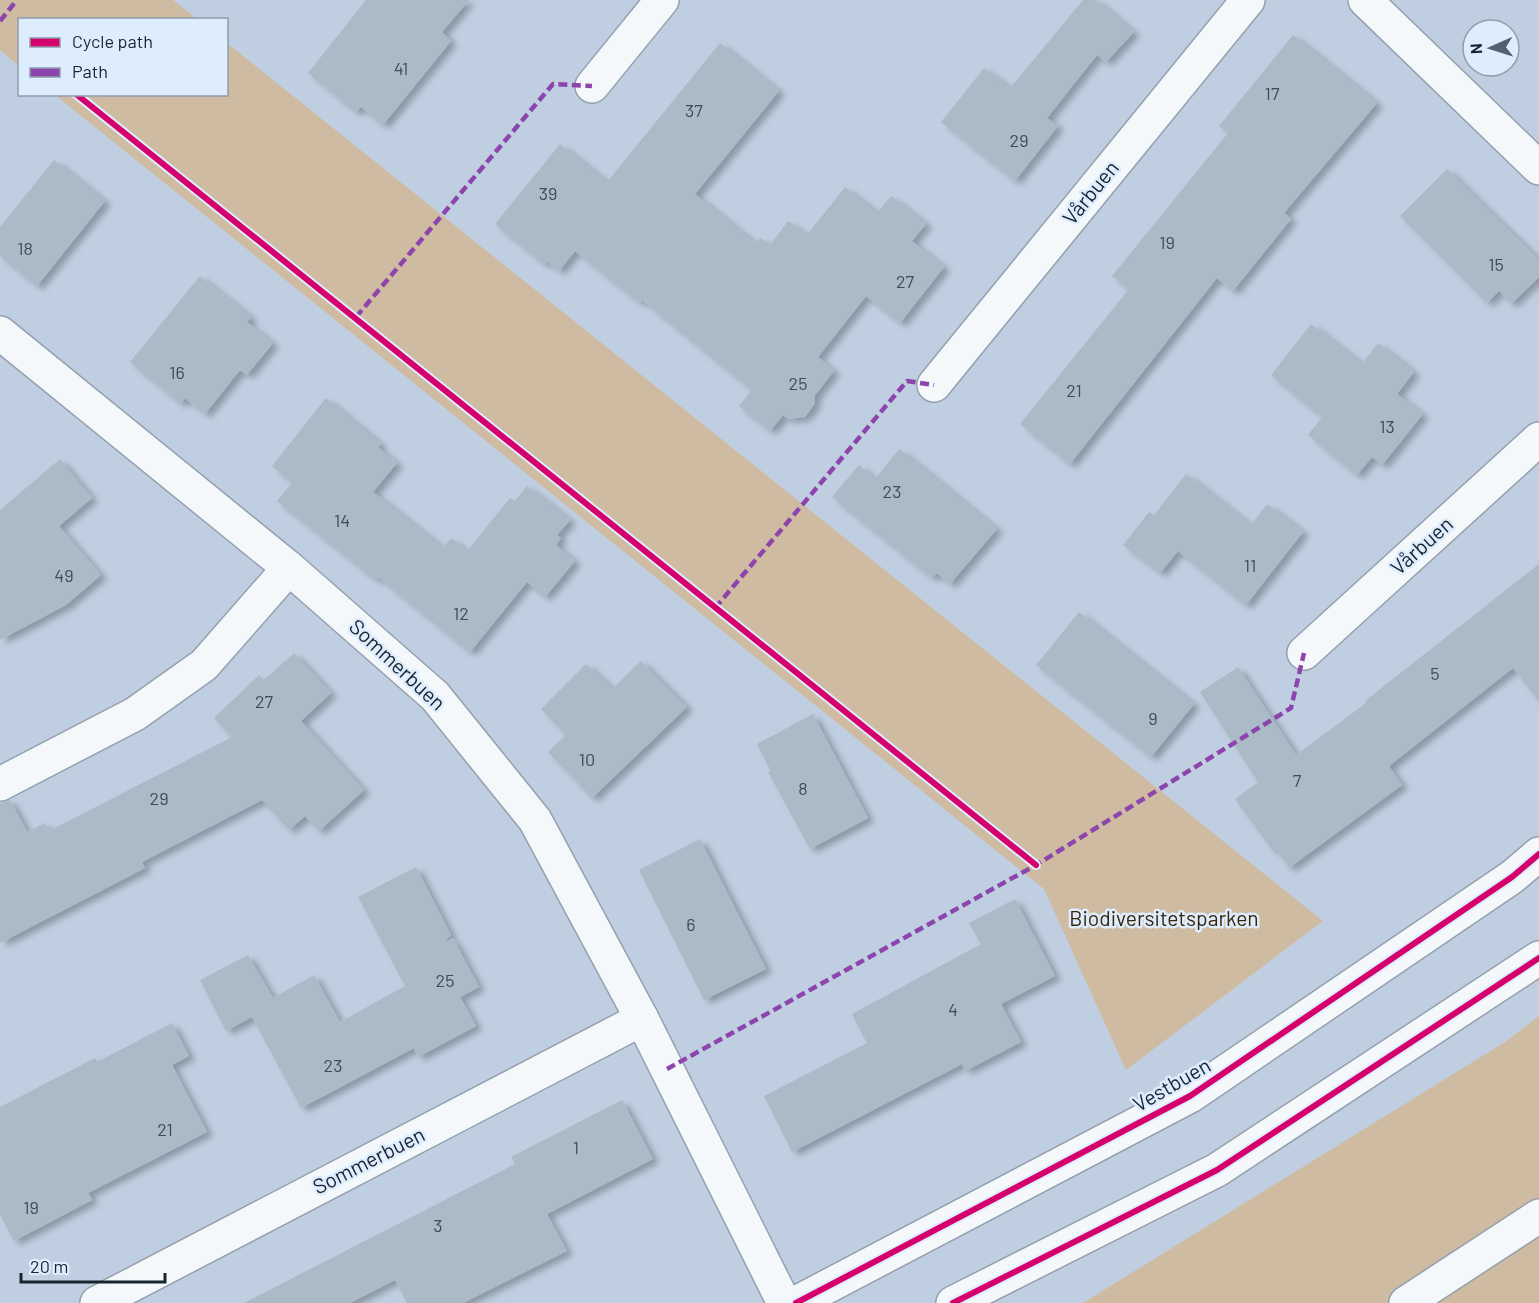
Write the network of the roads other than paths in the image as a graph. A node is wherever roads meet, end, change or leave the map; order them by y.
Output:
1 (662, 0) edge
2 (1248, 0) edge
3 (1365, 0) edge
4 (592, 86) dead end
5 (1539, 168) edge
6 (0, 333) edge
7 (934, 386) dead end
8 (1539, 439) edge
9 (289, 568) junction
10 (1304, 653) dead end
11 (0, 784) edge
12 (1539, 854) edge
13 (1539, 958) edge
14 (642, 1019) junction
15 (1539, 1216) edge
16 (97, 1303) edge
17 (784, 1303) edge
18 (796, 1303) edge
19 (953, 1303) edge
20 (1406, 1303) edge

1 - 4 street
2 - 7 street, Vårbuen
3 - 5 street
6 - 9 street, Sommerbuen
8 - 10 street, Vårbuen
9 - 11 street
9 - 14 street, Sommerbuen
12 - 18 street, Vestbuen
13 - 19 street
14 - 16 street, Sommerbuen
14 - 17 street, Sommerbuen
15 - 20 street

